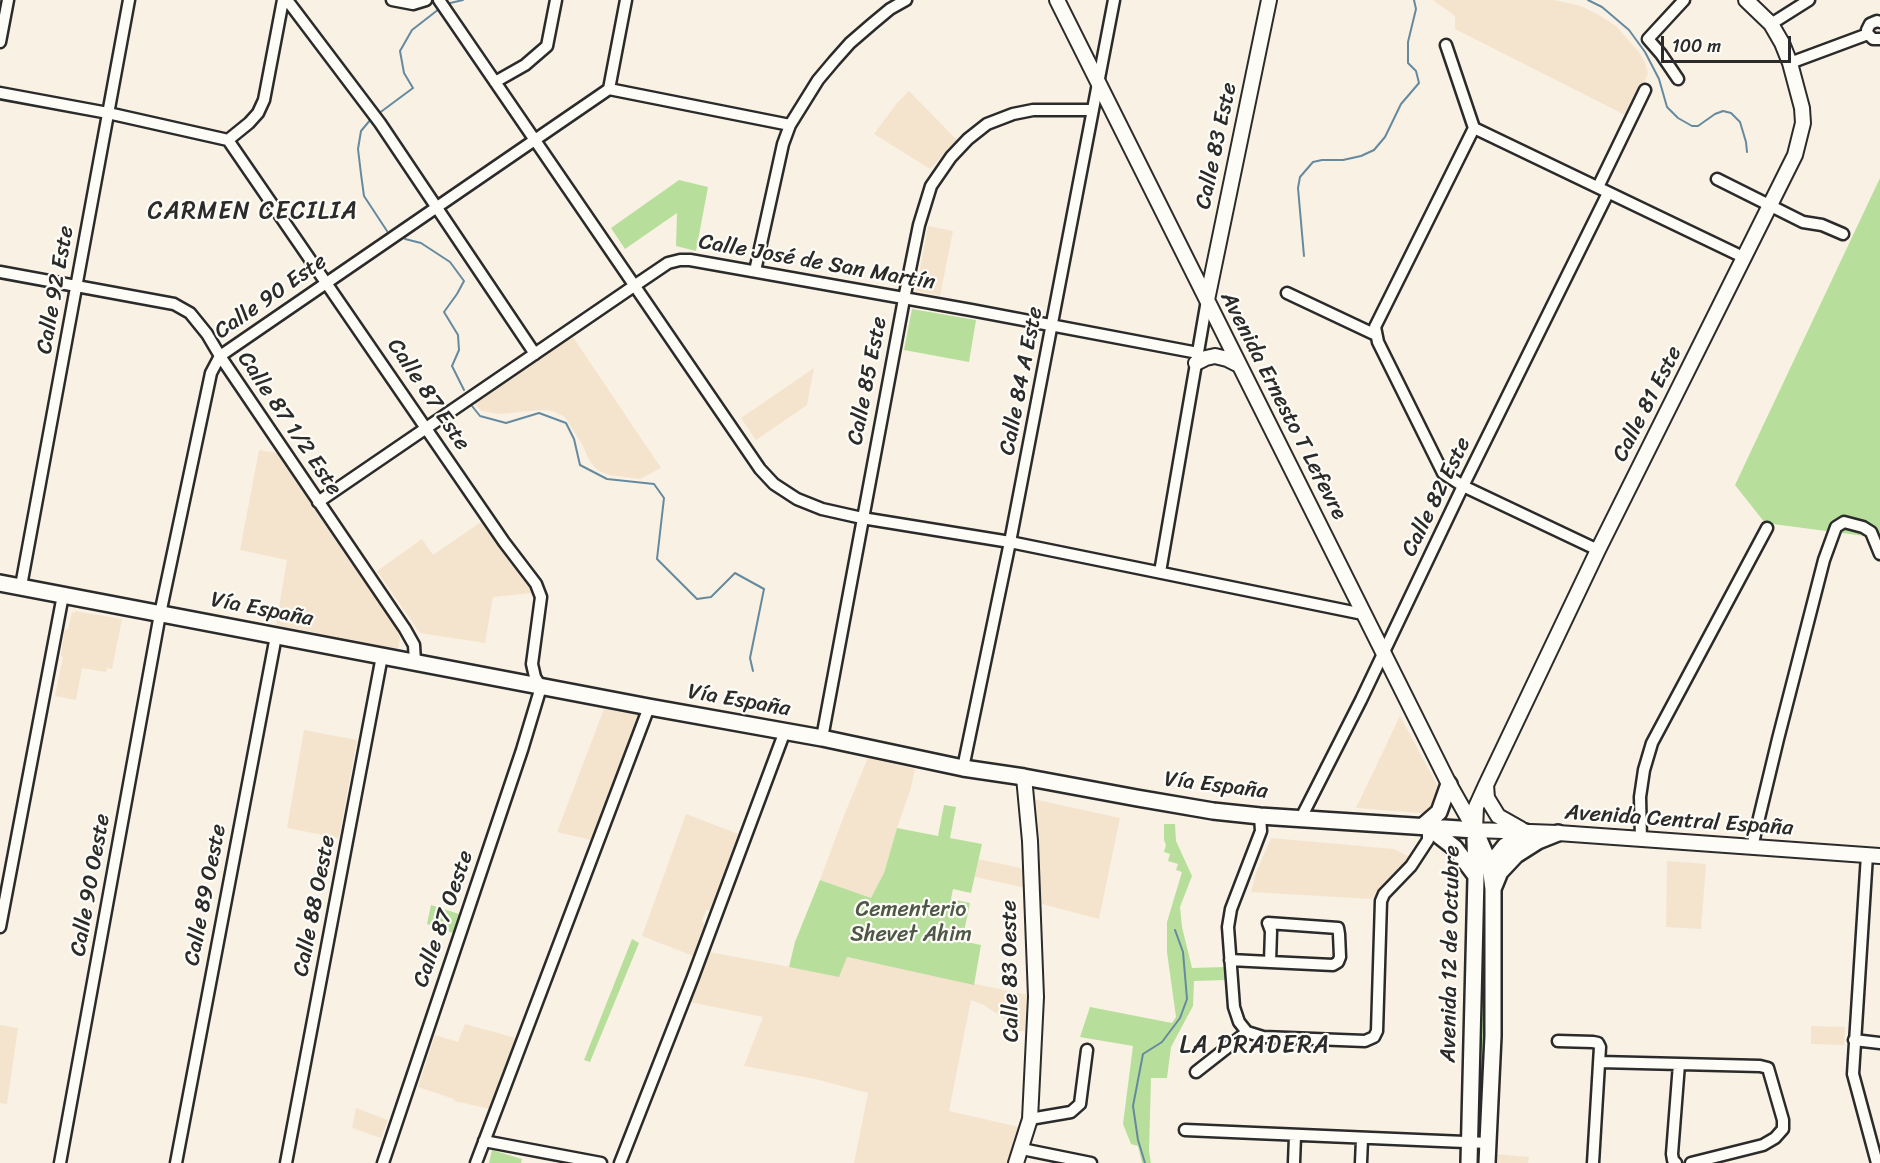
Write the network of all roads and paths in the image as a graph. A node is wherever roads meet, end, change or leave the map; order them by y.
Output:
1 (8, 0) edge
2 (129, 0) edge
3 (285, 0) edge
4 (392, 0) edge
5 (426, 0) edge
6 (556, 0) edge
7 (626, 0) edge
8 (906, 0) edge
9 (1057, 0) edge
10 (1114, 0) edge
11 (1269, 0) edge
12 (1684, 0) edge
13 (1746, 0) edge
14 (1809, 0) edge
15 (442, 4) edge
16 (888, 5) edge
17 (1879, 19) edge
18 (1771, 24) junction
19 (1868, 34) junction
20 (1880, 39) edge
21 (0, 42) edge
22 (1446, 45) dead end
23 (1790, 63) junction
24 (1678, 79) dead end
25 (495, 82) junction
26 (1098, 83) junction
27 (609, 89) junction
28 (1645, 90) dead end
29 (0, 93) edge
30 (1093, 110) junction
31 (108, 113) junction
32 (790, 125) junction
33 (1474, 128) junction
34 (534, 139) junction
35 (228, 140) junction
36 (1717, 179) dead end
37 (1598, 187) junction
38 (1608, 193) junction
39 (1770, 205) junction
40 (436, 207) junction
41 (1843, 234) dead end
42 (1216, 255) junction
43 (1745, 258) junction
44 (1186, 261) junction
45 (755, 271) junction
46 (0, 272) edge
47 (327, 282) junction
48 (77, 286) junction
49 (634, 286) junction
50 (1287, 293) dead end
51 (904, 299) junction
52 (1207, 300) junction
53 (1052, 325) junction
54 (1376, 335) junction
55 (535, 354) junction
56 (220, 356) junction
57 (1197, 358) junction
58 (1239, 365) junction
59 (427, 428) junction
60 (1463, 486) junction
61 (318, 502) junction
62 (862, 518) junction
63 (1767, 528) dead end
64 (1011, 542) junction
65 (1598, 550) junction
66 (1880, 554) edge
67 (1160, 572) junction
68 (0, 583) edge
69 (21, 586) junction
70 (63, 595) junction
71 (160, 614) junction
72 (1363, 614) junction
73 (276, 636) junction
74 (1383, 652) junction
75 (382, 656) junction
76 (415, 662) junction
77 (542, 687) junction
78 (649, 707) junction
79 (785, 731) junction
80 (822, 738) junction
81 (963, 768) junction
82 (1024, 777) junction
83 (1486, 785) junction
84 (1452, 789) junction
85 (1260, 816) junction
86 (1301, 818) junction
87 (1425, 826) junction
88 (1475, 830) junction
89 (1526, 832) junction
90 (1558, 833) junction
91 (1641, 838) junction
92 (1752, 847) junction
93 (1873, 855) edge
94 (1490, 866) junction
95 (1476, 877) junction
96 (1494, 889) junction
97 (0, 927) edge
98 (1230, 960) junction
99 (1270, 962) junction
100 (1247, 1032) junction
101 (1854, 1040) junction
102 (1558, 1041) dead end
103 (1880, 1043) edge
104 (1087, 1050) dead end
105 (1600, 1062) junction
106 (1679, 1064) junction
107 (1196, 1072) dead end
108 (1030, 1119) junction
109 (1185, 1130) dead end
110 (1295, 1136) junction
111 (1362, 1139) junction
112 (484, 1141) junction
113 (1471, 1142) junction
114 (1488, 1143) junction
115 (1022, 1149) junction
116 (60, 1163) edge
117 (176, 1163) edge
118 (286, 1163) edge
119 (383, 1163) edge
120 (476, 1163) edge
121 (601, 1163) edge
122 (620, 1163) edge
123 (1016, 1163) edge
124 (1091, 1163) edge
125 (1294, 1163) edge
126 (1361, 1163) edge
127 (1469, 1163) edge
128 (1487, 1163) edge
129 (1593, 1163) edge
130 (1676, 1163) edge
131 (1691, 1163) edge
132 (1877, 1163) edge

1 - 21 street
2 - 31 street, Calle 92 Este
3 - 35 street
3 - 40 street
4 - 5 street
6 - 25 street
7 - 27 street
8 - 16 street
9 - 26 street, Avenida Ernesto T Lefevre
10 - 26 street, Calle 84 A Este
11 - 42 street, Calle 83 Este
12 - 24 street
13 - 18 street, Calle 81 Este
14 - 18 street
15 - 25 street
16 - 32 street
17 - 19 street
18 - 23 street, Calle 81 Este
19 - 20 street
19 - 23 street
22 - 33 street
23 - 39 street, Calle 81 Este
25 - 34 street
26 - 30 street, Calle 84 A Este
26 - 44 street, Avenida Ernesto T Lefevre
27 - 32 street
27 - 34 street, Calle 90 Este
28 - 37 street
29 - 31 street
30 - 51 street, Calle 85 Este
30 - 53 street, Calle 84 A Este
31 - 35 street
31 - 48 street, Calle 92 Este
32 - 45 street
33 - 37 street
33 - 54 street
34 - 40 street, Calle 90 Este
34 - 49 street
35 - 47 street, Calle 87 Este
36 - 39 street
37 - 38 street
38 - 43 street
38 - 60 street, Calle 82 Este
39 - 41 street
39 - 43 street, Calle 81 Este
40 - 47 street, Calle 90 Este
40 - 55 street
42 - 44 street
42 - 52 street, Calle 83 Este
43 - 65 street, Calle 81 Este
44 - 52 street, Avenida Ernesto T Lefevre
45 - 49 street, Calle José de San Martín
45 - 51 street, Calle José de San Martín
46 - 48 street, Calle 87 1/2 Este
47 - 56 street, Calle 90 Este
47 - 59 street, Calle 87 Este
48 - 56 street, Calle 87 1/2 Este
48 - 69 street, Calle 92 Este
49 - 55 street, Calle José de San Martín
49 - 62 street
50 - 54 street
51 - 53 street, Calle José de San Martín
51 - 62 street, Calle 85 Este
52 - 57 street
52 - 58 street, Avenida Ernesto T Lefevre
53 - 57 street, Calle José de San Martín
53 - 64 street, Calle 84 A Este
54 - 60 street
55 - 59 street, Calle José de San Martín
56 - 61 street, Calle 87 1/2 Este
56 - 71 street, Calle 90 Este
57 - 58 street
57 - 67 street
58 - 72 street, Avenida Ernesto T Lefevre
59 - 61 street, Calle José de San Martín
59 - 77 street, Calle 87 Este
60 - 65 street
60 - 74 street, Calle 82 Este
61 - 76 street, Calle 87 1/2 Este
62 - 64 street
62 - 80 street, Calle 85 Este
63 - 91 street
64 - 67 street
64 - 81 street, Calle 84 A Este
65 - 83 street, Calle 81 Este
66 - 92 street
67 - 72 street
68 - 69 main road, Vía España
69 - 70 main road, Vía España
70 - 71 main road, Vía España
70 - 97 street
71 - 73 main road, Vía España
71 - 116 street, Calle 90 Oeste
72 - 74 street, Avenida Ernesto T Lefevre
73 - 75 main road, Vía España
73 - 117 street, Calle 89 Oeste
74 - 84 street, Avenida Ernesto T Lefevre
74 - 86 street, Calle 82 Este
75 - 76 main road, Vía España
75 - 118 street, Calle 88 Oeste
76 - 77 main road, Vía España
77 - 78 main road, Vía España
77 - 119 street, Calle 87 Oeste
78 - 79 main road, Vía España
78 - 112 street
79 - 80 main road, Vía España
79 - 122 street
80 - 81 main road, Vía España
81 - 82 main road, Vía España
82 - 85 main road, Vía España
82 - 108 street, Calle 83 Oeste
83 - 84 street
83 - 88 street, Calle 81 Este
83 - 89 street
84 - 87 main road
84 - 88 street, Avenida Ernesto T Lefevre
85 - 86 main road, Vía España
85 - 98 street
86 - 87 main road, Vía España
87 - 88 main road, Vía España
87 - 95 main road
87 - 100 street
88 - 89 street, Avenida Central España
88 - 94 main road, Avenida 12 de Octubre
88 - 95 main road, Avenida 12 de Octubre
89 - 90 street, Avenida Central España
89 - 94 main road
90 - 91 street, Avenida Central España
90 - 96 main road
91 - 92 street, Avenida Central España
92 - 93 street, Avenida Central España
93 - 101 street
94 - 96 main road, Avenida 12 de Octubre
95 - 113 main road, Avenida 12 de Octubre
96 - 114 main road, Avenida 12 de Octubre
98 - 99 street
98 - 100 street
99 - 99 street
100 - 107 street
101 - 103 street
101 - 132 street
102 - 105 street
104 - 108 street
105 - 106 street
105 - 129 street
106 - 130 street
106 - 131 street
108 - 115 street, Calle 83 Oeste
109 - 110 street
110 - 111 street
110 - 125 street
111 - 113 street
111 - 126 street
112 - 120 street
112 - 121 street
113 - 114 street
113 - 127 main road, Avenida 12 de Octubre
114 - 128 main road, Avenida 12 de Octubre
115 - 123 street, Calle 83 Oeste
115 - 124 street

